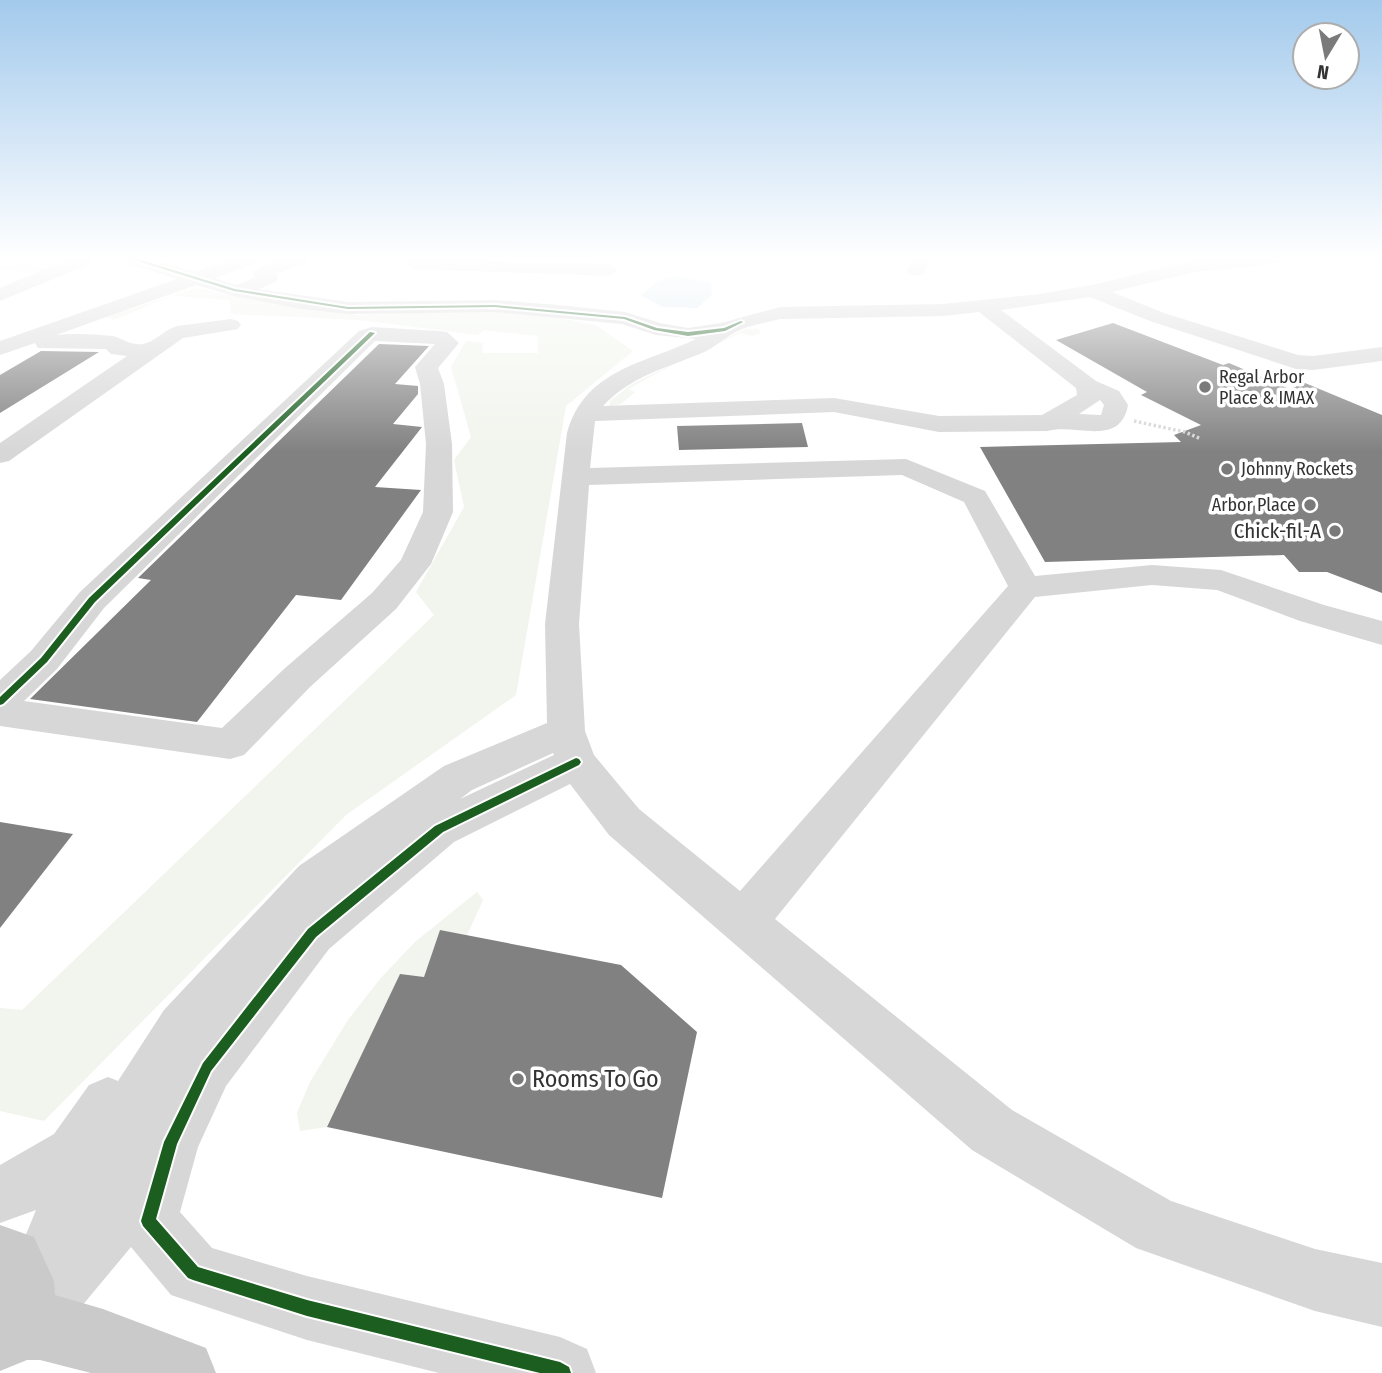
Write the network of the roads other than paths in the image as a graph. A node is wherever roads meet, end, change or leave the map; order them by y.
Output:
1 (72, 323) joint
2 (627, 323) edge
3 (628, 323) edge
4 (635, 323) edge
5 (749, 323) edge
6 (1005, 323) edge
7 (1176, 323) edge
8 (255, 326) dead end
9 (121, 338) junction
10 (158, 344) junction
11 (684, 344) junction
12 (0, 348) edge
13 (1378, 356) edge
14 (0, 367) edge
15 (586, 414) junction
16 (906, 418) junction
17 (846, 431) dead end
18 (0, 455) edge
19 (576, 477) junction
20 (1025, 587) junction
21 (1382, 633) edge
22 (0, 702) edge
23 (0, 712) edge
24 (571, 746) junction
25 (743, 922) junction
26 (182, 1028) junction
27 (171, 1142) junction
28 (0, 1194) edge
29 (0, 1257) edge
30 (1382, 1295) edge
31 (12, 1331) edge
32 (181, 1373) edge
33 (563, 1373) edge

1 - 9 street
1 - 12 street
2 - 11 street
3 - 11 street
4 - 11 street
5 - 11 street
6 - 16 street
7 - 13 street
8 - 10 street
9 - 10 street
9 - 14 street
10 - 18 street
11 - 15 street
15 - 16 street
15 - 19 street
16 - 17 street
19 - 20 street
19 - 24 street
20 - 21 street
20 - 25 street
22 - 23 street
24 - 25 street
24 - 26 street
24 - 27 street
25 - 30 street
26 - 28 street
26 - 31 street
27 - 31 street
27 - 33 street
29 - 31 main road
31 - 32 main road

